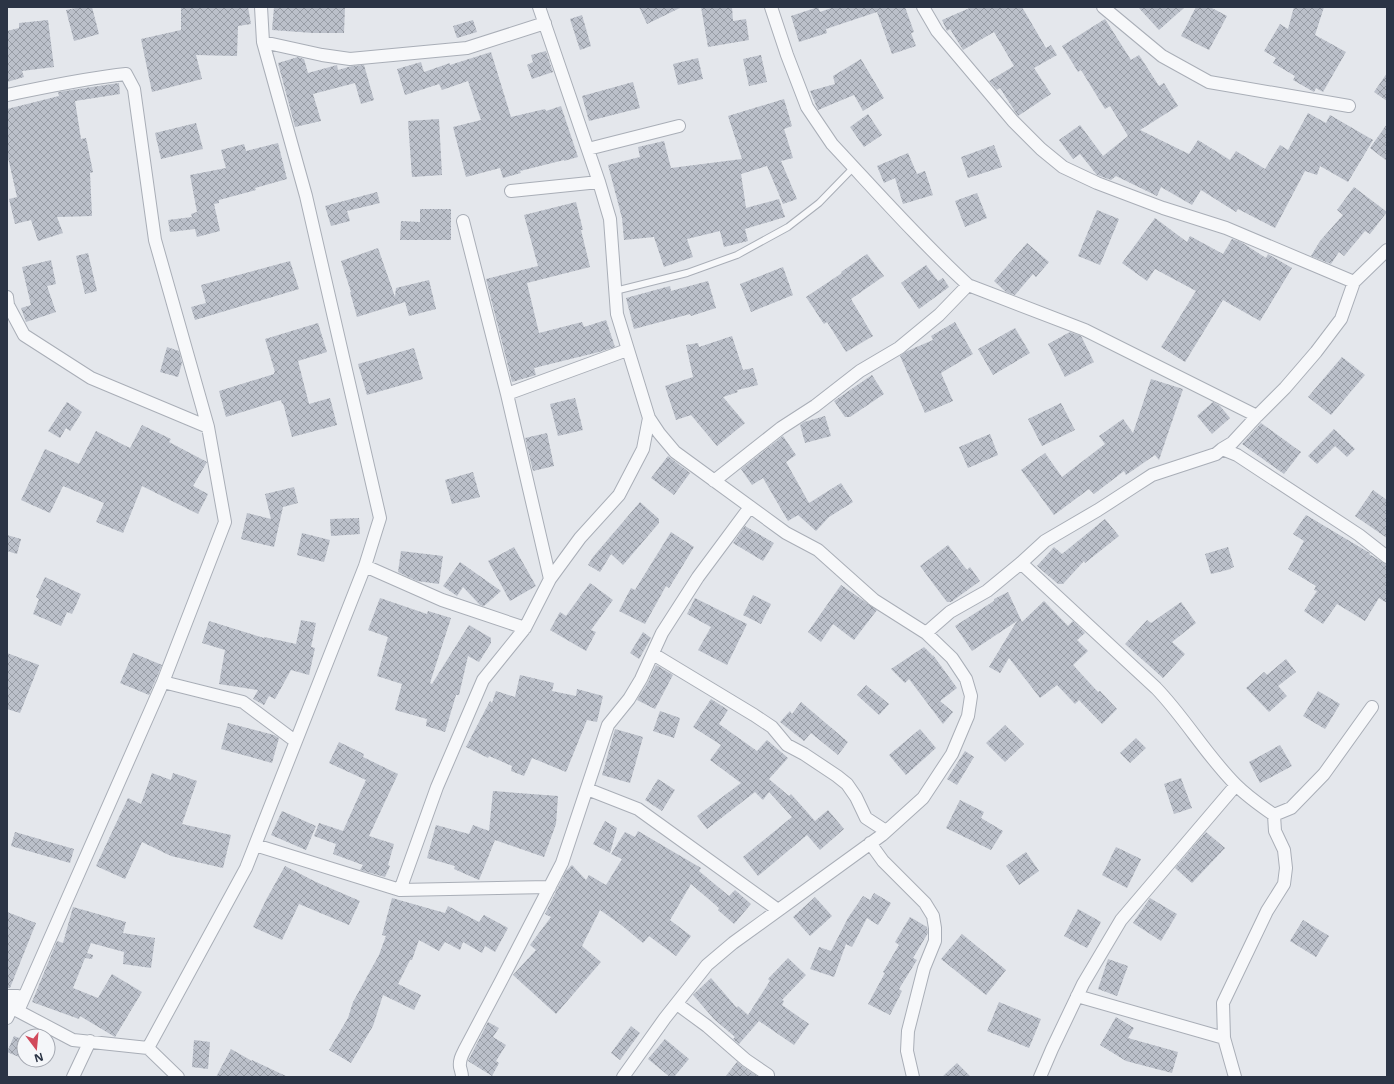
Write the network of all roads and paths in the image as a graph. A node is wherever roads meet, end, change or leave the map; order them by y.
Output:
1 (261, 7) edge
2 (539, 7) edge
3 (771, 7) edge
4 (923, 7) edge
5 (1103, 7) edge
6 (545, 23) junction
7 (263, 42) junction
8 (7, 95) edge
9 (1349, 106) dead end
10 (679, 126) dead end
11 (588, 149) junction
12 (854, 167) junction
13 (599, 182) junction
14 (511, 191) dead end
15 (464, 221) dead end
16 (1387, 250) edge
17 (1354, 282) junction
18 (968, 285) junction
19 (615, 291) junction
20 (7, 296) edge
21 (627, 350) junction
22 (507, 394) junction
23 (1257, 416) junction
24 (649, 418) junction
25 (208, 427) junction
26 (1222, 449) junction
27 (714, 481) junction
28 (750, 507) junction
29 (1387, 557) edge
30 (1021, 563) junction
31 (365, 566) junction
32 (550, 579) junction
33 (525, 628) junction
34 (926, 633) junction
35 (653, 654) junction
36 (164, 682) junction
37 (1372, 707) dead end
38 (295, 742) junction
39 (1236, 785) junction
40 (587, 789) junction
41 (1274, 816) junction
42 (886, 831) junction
43 (870, 843) junction
44 (255, 845) junction
45 (550, 887) junction
46 (400, 890) junction
47 (778, 910) junction
48 (12, 996) edge
49 (1077, 996) junction
50 (676, 1004) junction
51 (18, 1011) junction
52 (7, 1018) edge
53 (1224, 1038) junction
54 (90, 1042) junction
55 (148, 1048) junction
56 (73, 1077) edge
57 (178, 1077) edge
58 (462, 1077) edge
59 (623, 1077) edge
60 (768, 1077) edge
61 (913, 1077) edge
62 (1040, 1077) edge
63 (1235, 1077) edge

1 - 7 street
2 - 6 street
3 - 12 street
4 - 17 street
5 - 9 street
6 - 7 street
6 - 11 street
7 - 31 street
8 - 25 street
10 - 11 street
11 - 13 street
12 - 18 street
12 - 19 lane
13 - 14 street
13 - 19 street
15 - 22 street
16 - 17 street
17 - 23 street
18 - 23 street
18 - 27 street
19 - 21 street
20 - 25 street
21 - 22 street
21 - 24 street
22 - 32 street
23 - 26 street
24 - 27 street
24 - 32 street
25 - 36 street
26 - 29 street
26 - 30 street
27 - 28 street
28 - 34 street
28 - 35 street
30 - 34 street
30 - 39 street
31 - 33 street
31 - 38 street
32 - 33 street
33 - 46 street
34 - 42 street
35 - 40 street
35 - 42 street
36 - 38 street
36 - 51 street
37 - 41 street
38 - 44 street
39 - 41 street
39 - 49 street
40 - 45 street
40 - 47 street
41 - 53 street
42 - 43 street
43 - 47 street
43 - 61 street
44 - 46 street
44 - 55 street
45 - 46 street
45 - 58 street
47 - 50 street
48 - 51 street
48 - 52 street
49 - 53 street
49 - 62 street
50 - 59 street
50 - 60 street
51 - 54 street
53 - 63 street
54 - 55 street
54 - 56 street
55 - 57 street

